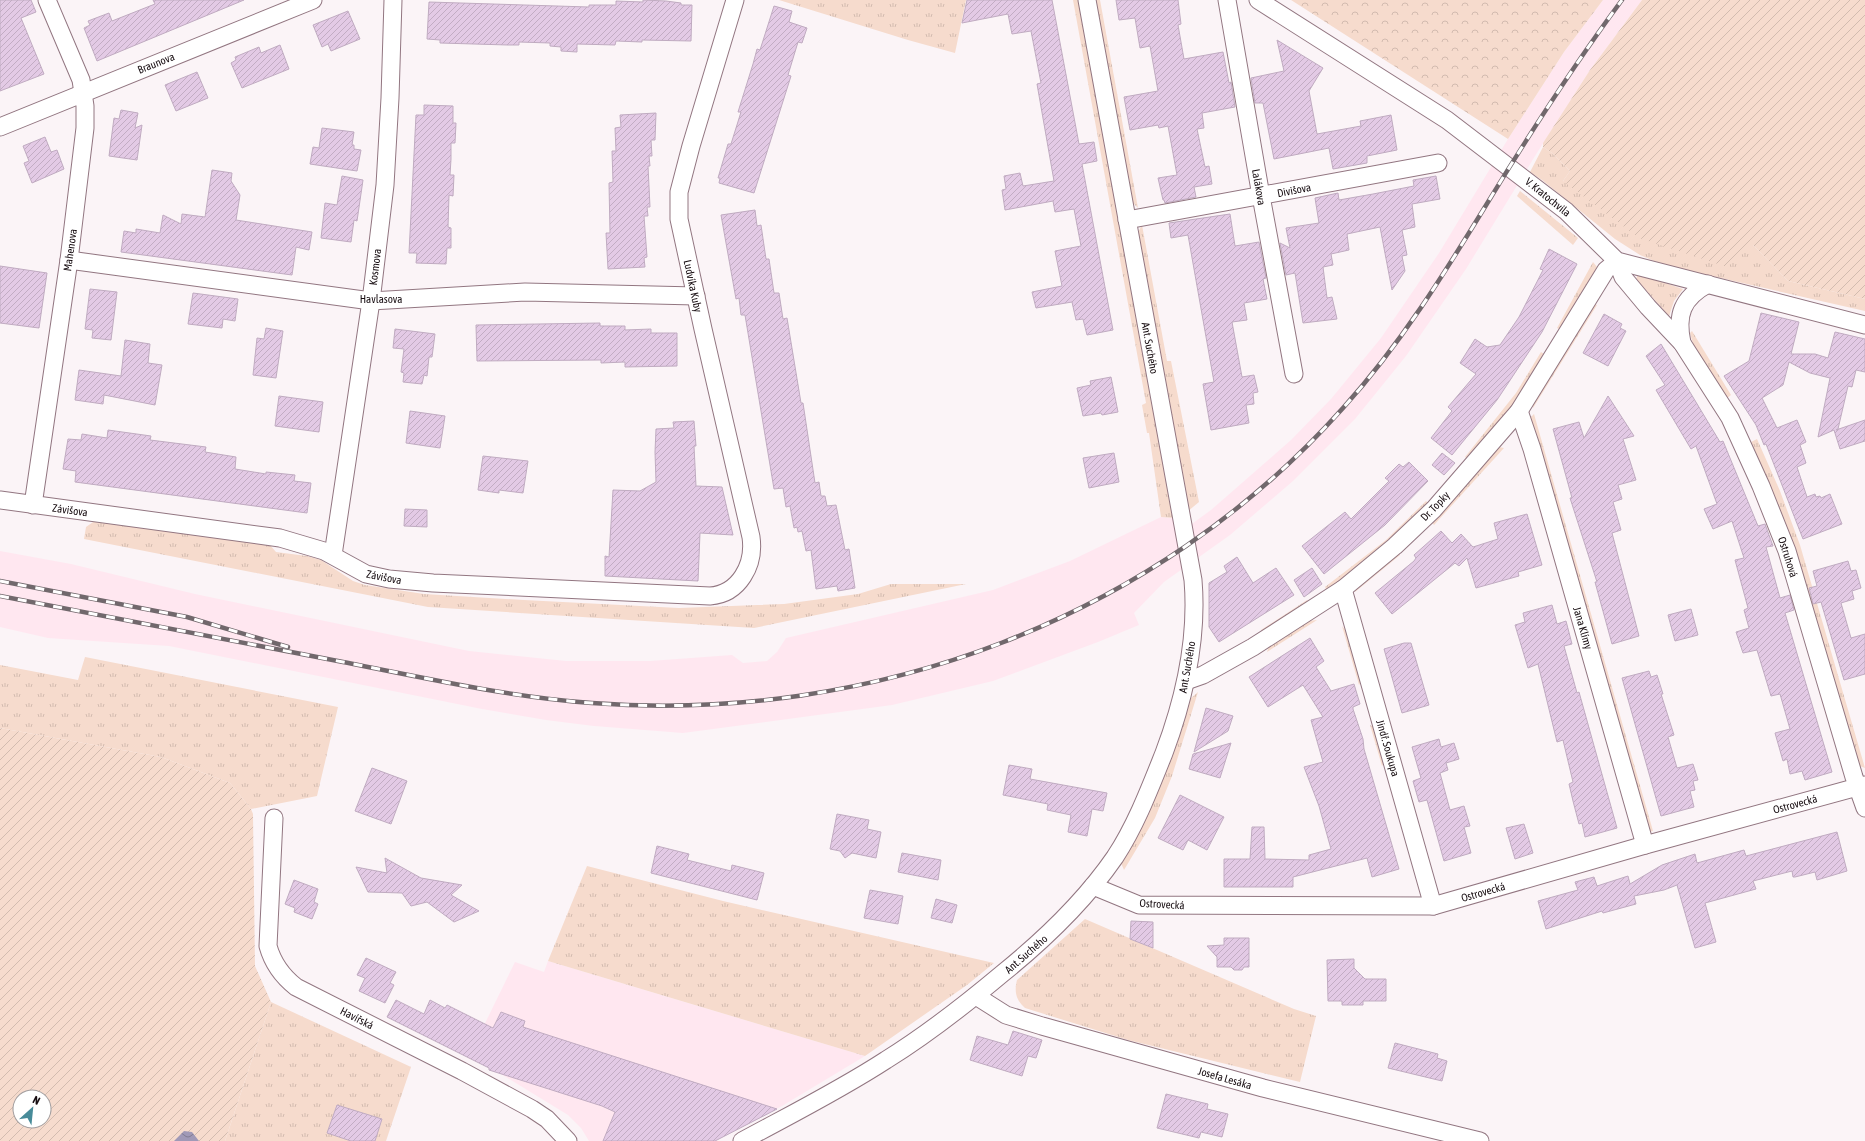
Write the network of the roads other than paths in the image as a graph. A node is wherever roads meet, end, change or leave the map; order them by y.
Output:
1 (48, 0) edge
2 (313, 0) edge
3 (393, 0) edge
4 (735, 0) edge
5 (1087, 0) edge
6 (1227, 0) edge
7 (1258, 0) edge
8 (83, 93) junction
9 (0, 127) edge
10 (1438, 163) dead end
11 (1261, 196) junction
12 (1127, 220) junction
13 (69, 260) junction
14 (1617, 261) junction
15 (1708, 284) junction
16 (696, 296) junction
17 (371, 301) junction
18 (1865, 325) edge
19 (1682, 343) junction
20 (1294, 374) dead end
21 (1519, 411) junction
22 (0, 500) edge
23 (33, 505) junction
24 (334, 555) junction
25 (745, 573) joint
26 (1343, 589) junction
27 (1186, 681) junction
28 (1861, 786) edge
29 (1865, 808) edge
30 (274, 818) dead end
31 (1645, 845) junction
32 (1093, 886) junction
33 (1433, 906) junction
34 (976, 996) junction
35 (568, 1141) edge
36 (742, 1141) edge
37 (1480, 1141) edge

1 - 8 street, Mahenova
2 - 8 street, Braunova
3 - 17 street, Kosmova
4 - 16 street, Ludvíka Kuby
5 - 12 street, Ant. Suchého
6 - 11 street, Lalákova
7 - 14 street, V. Kratochvíla
8 - 9 street, Braunova
8 - 13 street, Mahenova
10 - 11 street, Divišova
11 - 12 street, Divišova
11 - 20 street, Lalákova
12 - 27 street, Ant. Suchého
13 - 17 street, Havlasova
13 - 23 street, Mahenova
14 - 15 street
14 - 19 street, Ostruhová
14 - 21 street, Dr. Topky
15 - 18 street
15 - 19 street, Ostruhová
16 - 17 street, Havlasova
16 - 25 street, Ludvíka Kuby
17 - 24 street, Kosmova
19 - 28 street, Ostruhová
21 - 26 street, Dr. Topky
21 - 31 street, Jana Klímy
22 - 23 street, Závišova
23 - 24 street, Závišova
24 - 25 street, Závišova
26 - 27 street, Dr. Topky
26 - 33 street, Jindř. Soukupa
27 - 32 street, Ant. Suchého
28 - 29 street, Ostruhová
28 - 31 street, Ostrovecká
30 - 35 street, Havířská
31 - 33 street, Ostrovecká
32 - 33 street, Ostrovecká
32 - 34 street, Ant. Suchého
34 - 36 street, Ant. Suchého
34 - 37 street, Josefa Lesáka

